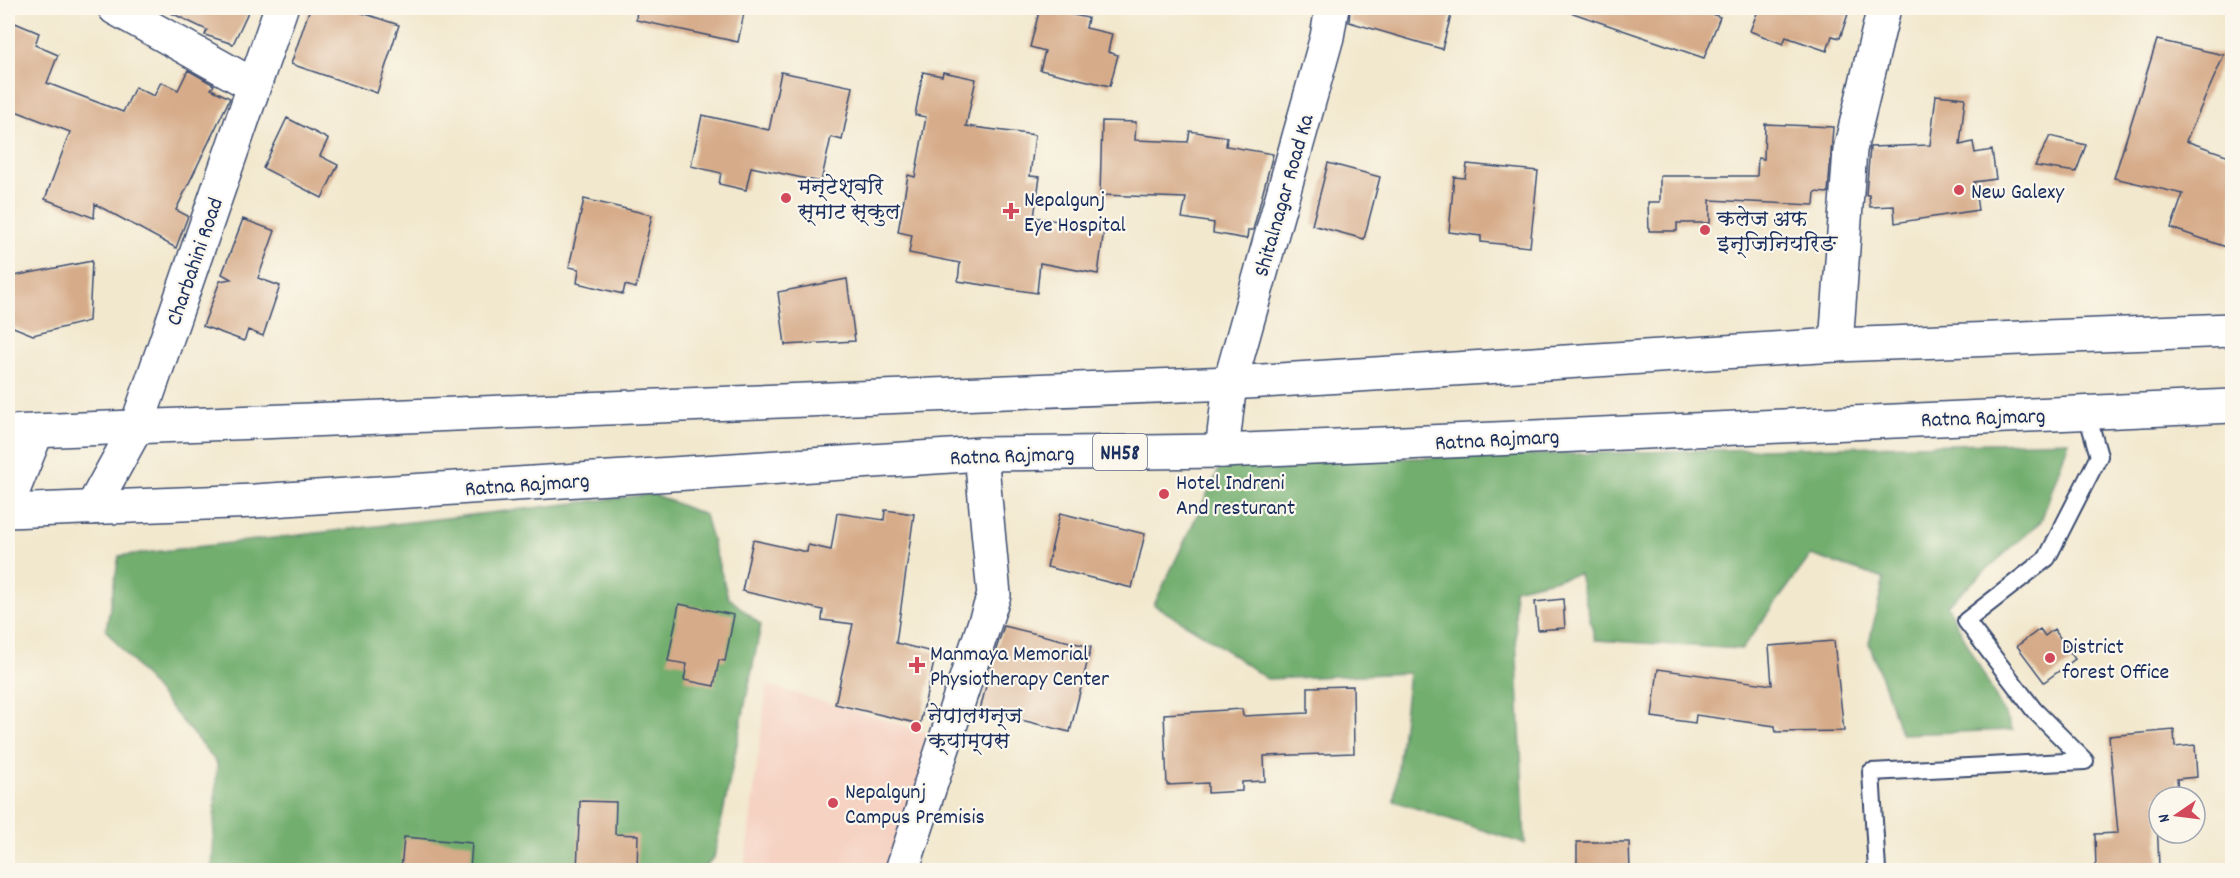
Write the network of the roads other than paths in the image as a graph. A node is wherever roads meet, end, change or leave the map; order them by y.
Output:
1 (114, 8) edge
2 (280, 8) edge
3 (1332, 8) edge
4 (1884, 8) edge
5 (253, 85) junction
6 (2232, 330) edge
7 (1836, 345) junction
8 (1230, 383) junction
9 (2232, 405) edge
10 (2086, 411) junction
11 (136, 428) junction
12 (22, 432) edge
13 (1222, 451) junction
14 (981, 454) junction
15 (8, 503) edge
16 (92, 508) junction
17 (8, 511) edge
18 (902, 870) edge
19 (1877, 870) edge

1 - 5 main road
2 - 5 main road, Charbahini Road
3 - 8 main road, Shitalnagar Road Ka
4 - 7 main road
5 - 11 main road, Charbahini Road
6 - 7 main road
7 - 8 main road
8 - 11 main road
8 - 13 main road, Shitalnagar Road Ka
9 - 10 main road, Ratna Rajmarg / NH58
10 - 13 main road, Ratna Rajmarg / NH58
10 - 19 lane
11 - 12 main road
11 - 16 main road, Charbahini Road
12 - 15 main road
13 - 14 main road, Ratna Rajmarg / NH58
14 - 16 main road, Ratna Rajmarg / NH58
14 - 18 main road
16 - 17 main road, Ratna Rajmarg / NH58

